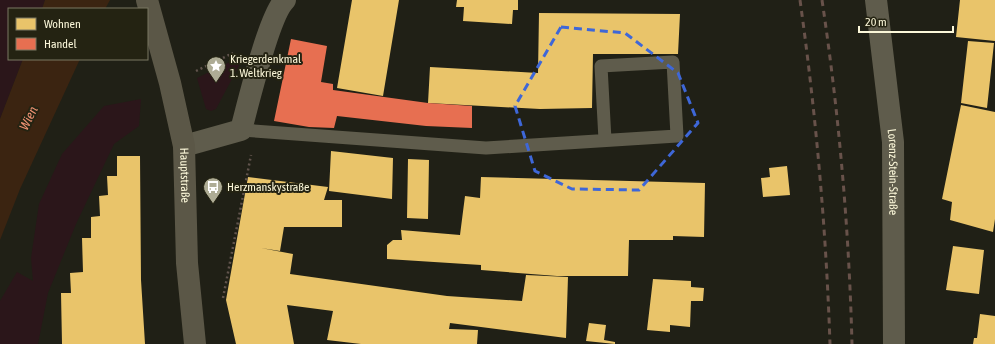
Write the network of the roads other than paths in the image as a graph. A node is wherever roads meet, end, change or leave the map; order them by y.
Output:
1 (285, 0) edge
2 (876, 0) edge
3 (148, 5) edge
4 (241, 130) junction
5 (605, 140) junction
6 (184, 146) junction
7 (195, 344) edge
8 (894, 344) edge

1 - 4 street
2 - 8 street, Lorenz-Stein-Straße
3 - 6 main road, Hauptstraße
4 - 5 lane
4 - 6 street
5 - 5 lane
6 - 7 main road, Hauptstraße

